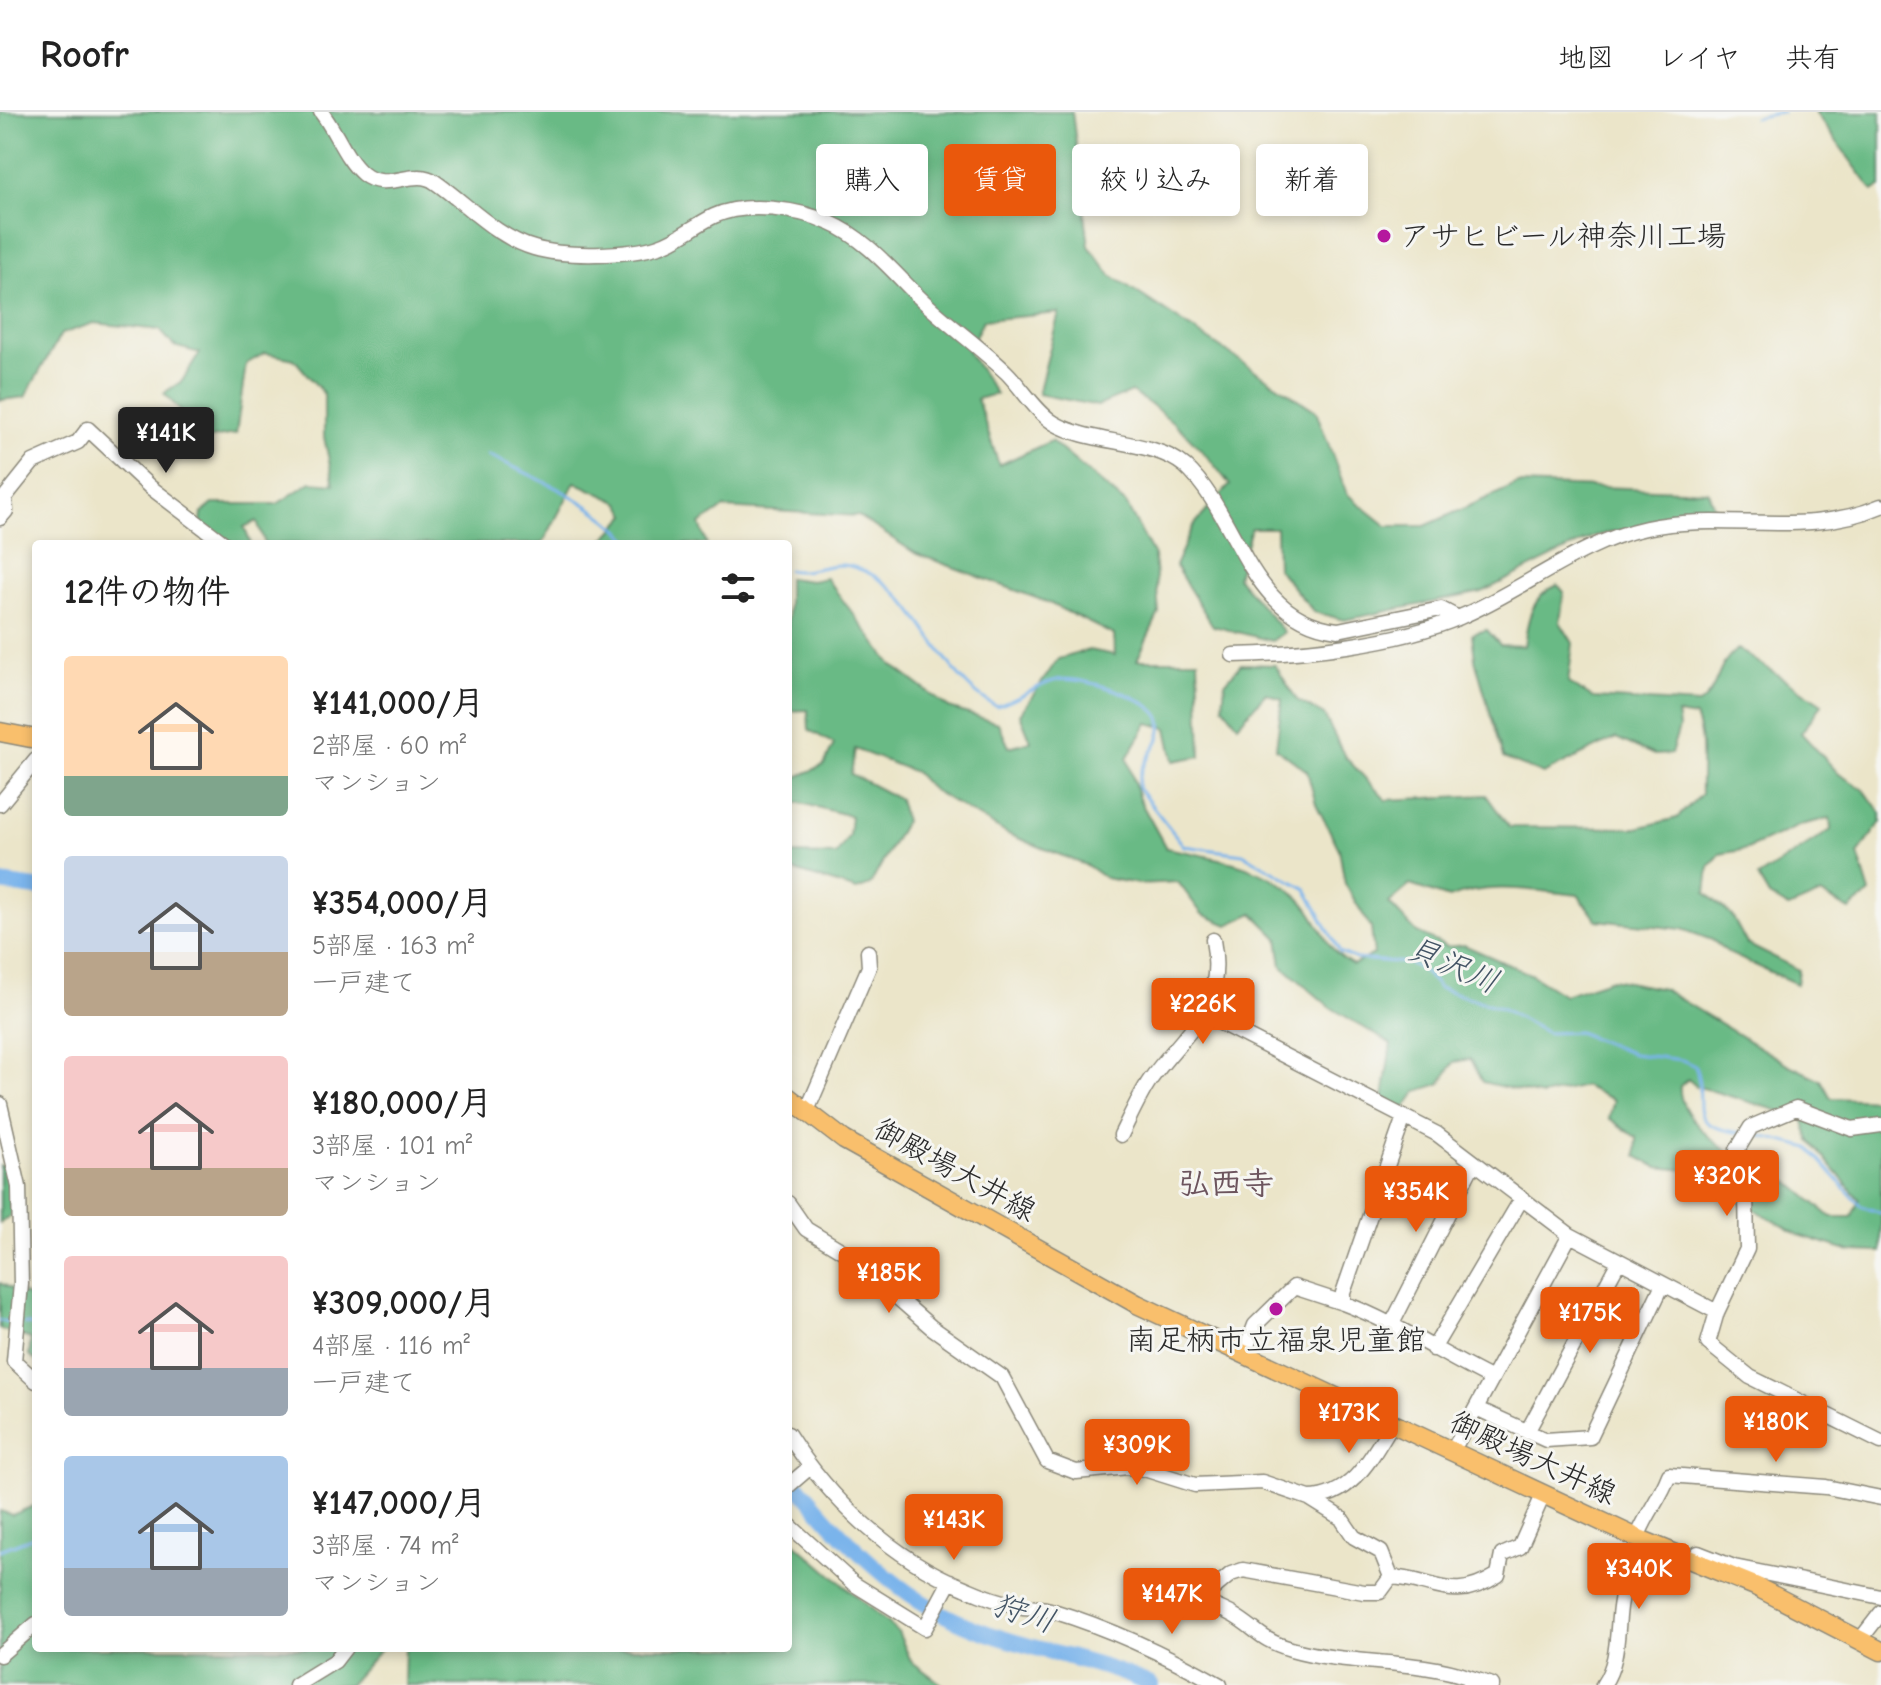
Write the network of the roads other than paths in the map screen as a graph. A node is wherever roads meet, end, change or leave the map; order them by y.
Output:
1 (321, 112) edge
2 (1880, 509) edge
3 (0, 518) edge
4 (220, 540) edge
5 (1458, 618) junction
6 (1233, 655) dead end
7 (0, 732) edge
8 (32, 738) edge
9 (32, 765) edge
10 (0, 804) edge
11 (1213, 940) dead end
12 (868, 952) dead end
13 (1203, 1014) junction
14 (792, 1101) edge
15 (0, 1104) edge
16 (806, 1113) junction
17 (1404, 1117) junction
18 (1881, 1125) edge
19 (1121, 1135) dead end
20 (1473, 1164) junction
21 (1522, 1198) junction
22 (792, 1209) edge
23 (1570, 1235) junction
24 (1619, 1261) junction
25 (1663, 1284) junction
26 (1343, 1303) junction
27 (1717, 1312) junction
28 (1393, 1322) junction
29 (1433, 1349) junction
30 (1244, 1354) junction
31 (32, 1377) edge
32 (1492, 1379) junction
33 (1476, 1408) junction
34 (1393, 1422) junction
35 (1527, 1432) junction
36 (792, 1440) edge
37 (1881, 1442) edge
38 (1452, 1452) junction
39 (809, 1468) junction
40 (792, 1483) edge
41 (1544, 1493) junction
42 (1880, 1494) edge
43 (1309, 1498) junction
44 (792, 1528) edge
45 (1637, 1538) junction
46 (1662, 1547) junction
47 (1694, 1560) junction
48 (1391, 1577) junction
49 (948, 1585) junction
50 (1881, 1597) edge
51 (1881, 1613) edge
52 (32, 1627) edge
53 (1860, 1640) junction
54 (1881, 1651) edge
55 (342, 1652) edge
56 (0, 1655) edge
57 (1470, 1681) edge
58 (1609, 1684) edge
59 (296, 1685) edge
60 (1220, 1685) edge
61 (1492, 1685) edge

1 - 5 street
2 - 5 street
3 - 4 street
5 - 6 street
7 - 8 main road
9 - 10 street
11 - 13 street
12 - 16 street
13 - 17 street
13 - 19 street
14 - 16 main road, 御殿場大井線
15 - 31 street
16 - 30 main road, 御殿場大井線
17 - 20 street
17 - 26 street
18 - 27 street
20 - 21 street
20 - 28 street
21 - 23 street
21 - 29 street
22 - 43 street
23 - 24 street
23 - 32 street
24 - 25 street
24 - 35 street
25 - 27 street
25 - 35 street
26 - 28 street
26 - 30 street
27 - 37 street
28 - 29 street
29 - 32 street
30 - 34 main road, 御殿場大井線
32 - 33 street
33 - 35 street
33 - 38 street
34 - 38 main road, 御殿場大井線
34 - 43 street
36 - 39 street
38 - 41 main road, 御殿場大井線
39 - 40 street
39 - 49 street
41 - 45 main road, 御殿場大井線
41 - 48 street
42 - 45 street
43 - 48 street
44 - 49 street
45 - 46 main road, 御殿場大井線
46 - 47 main road, 御殿場大井線
46 - 58 street
47 - 50 street
47 - 53 main road, 御殿場大井線
48 - 57 street
49 - 60 street
51 - 53 street
52 - 56 street
53 - 54 main road, 御殿場大井線
55 - 59 street
57 - 61 street

